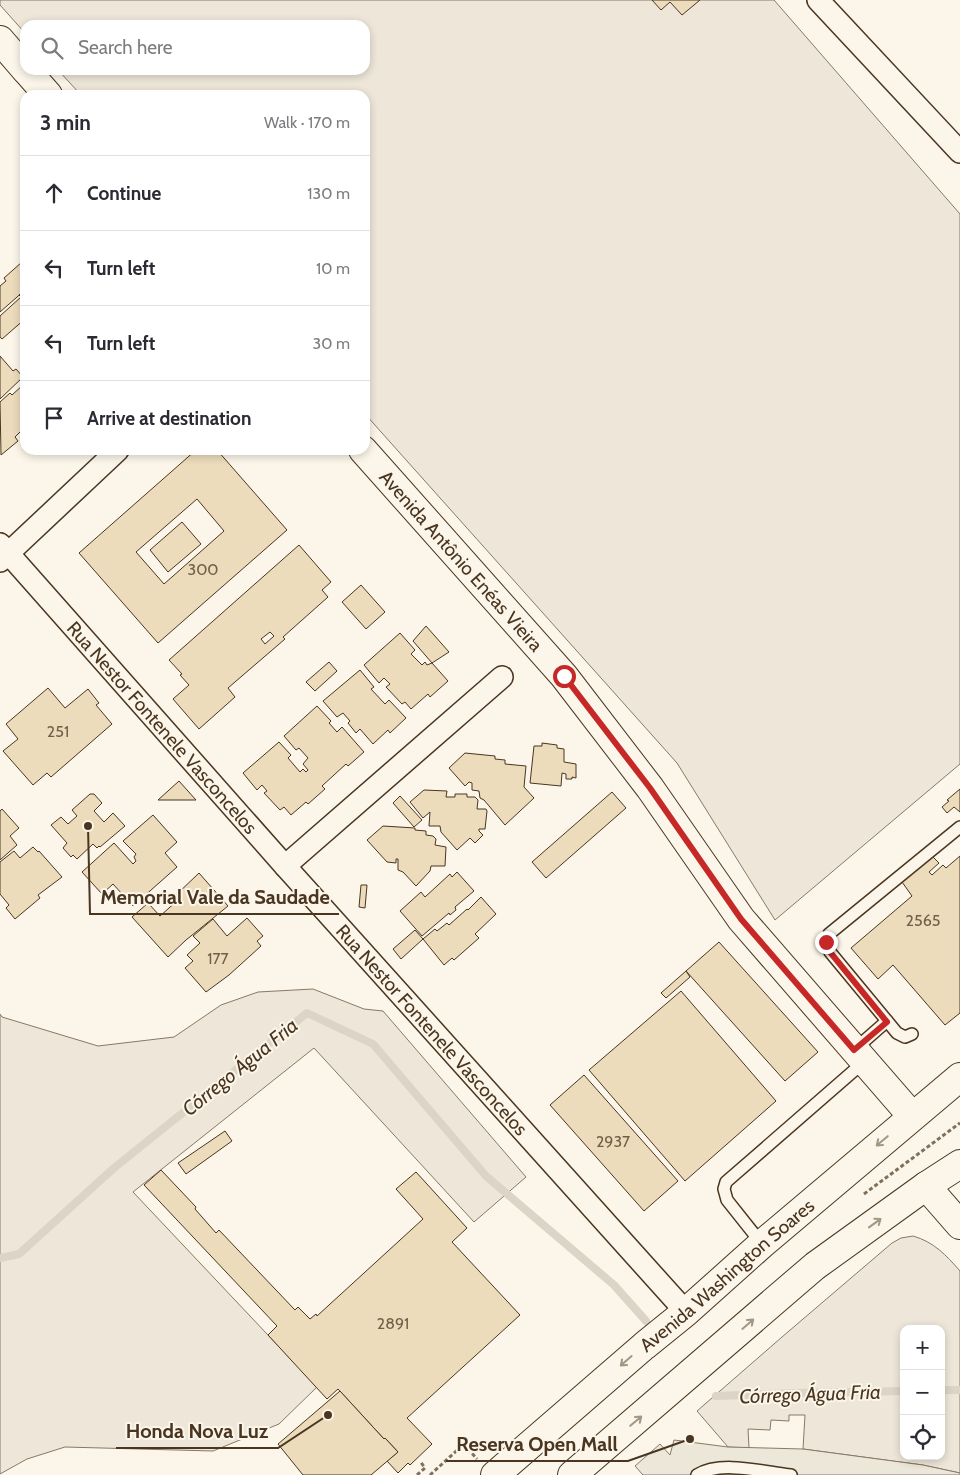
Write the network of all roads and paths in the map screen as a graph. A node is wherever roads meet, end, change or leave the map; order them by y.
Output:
1 (818, 0) edge
2 (0, 40) edge
3 (20, 62) edge
4 (31, 75) edge
5 (44, 90) edge
6 (960, 152) edge
7 (112, 455) edge
8 (367, 455) edge
9 (3, 553) edge
10 (502, 677) dead end
11 (960, 827) edge
12 (285, 866) junction
13 (887, 1022) junction
14 (912, 1034) dead end
15 (859, 1056) junction
16 (960, 1076) edge
17 (912, 1116) junction
18 (960, 1164) edge
19 (926, 1186) junction
20 (960, 1225) edge
21 (762, 1244) junction
22 (686, 1312) junction
23 (464, 1444) dead end
24 (420, 1461) dead end
25 (417, 1475) edge
26 (430, 1475) edge
27 (495, 1475) edge
28 (572, 1475) edge
29 (697, 1475) edge
30 (790, 1475) edge

1 - 6 street
2 - 3 main road
4 - 5 main road
7 - 9 street
8 - 15 main road, Avenida Antônio Enéas Vieira
9 - 12 street, Rua Nestor Fontenele Vasconcelos
10 - 12 street
11 - 13 lane
12 - 22 street, Rua Nestor Fontenele Vasconcelos
13 - 14 lane
13 - 15 lane
15 - 17 main road, Avenida Antônio Enéas Vieira
15 - 21 lane
16 - 17 main road, Avenida Washington Soares
17 -> 21 main road, Avenida Washington Soares
18 - 19 main road
19 - 20 main road
28 -> 19 main road
21 - 22 main road, Avenida Washington Soares
22 -> 27 main road, Avenida Washington Soares
23 - 26 path
24 - 25 path
29 - 30 lane

